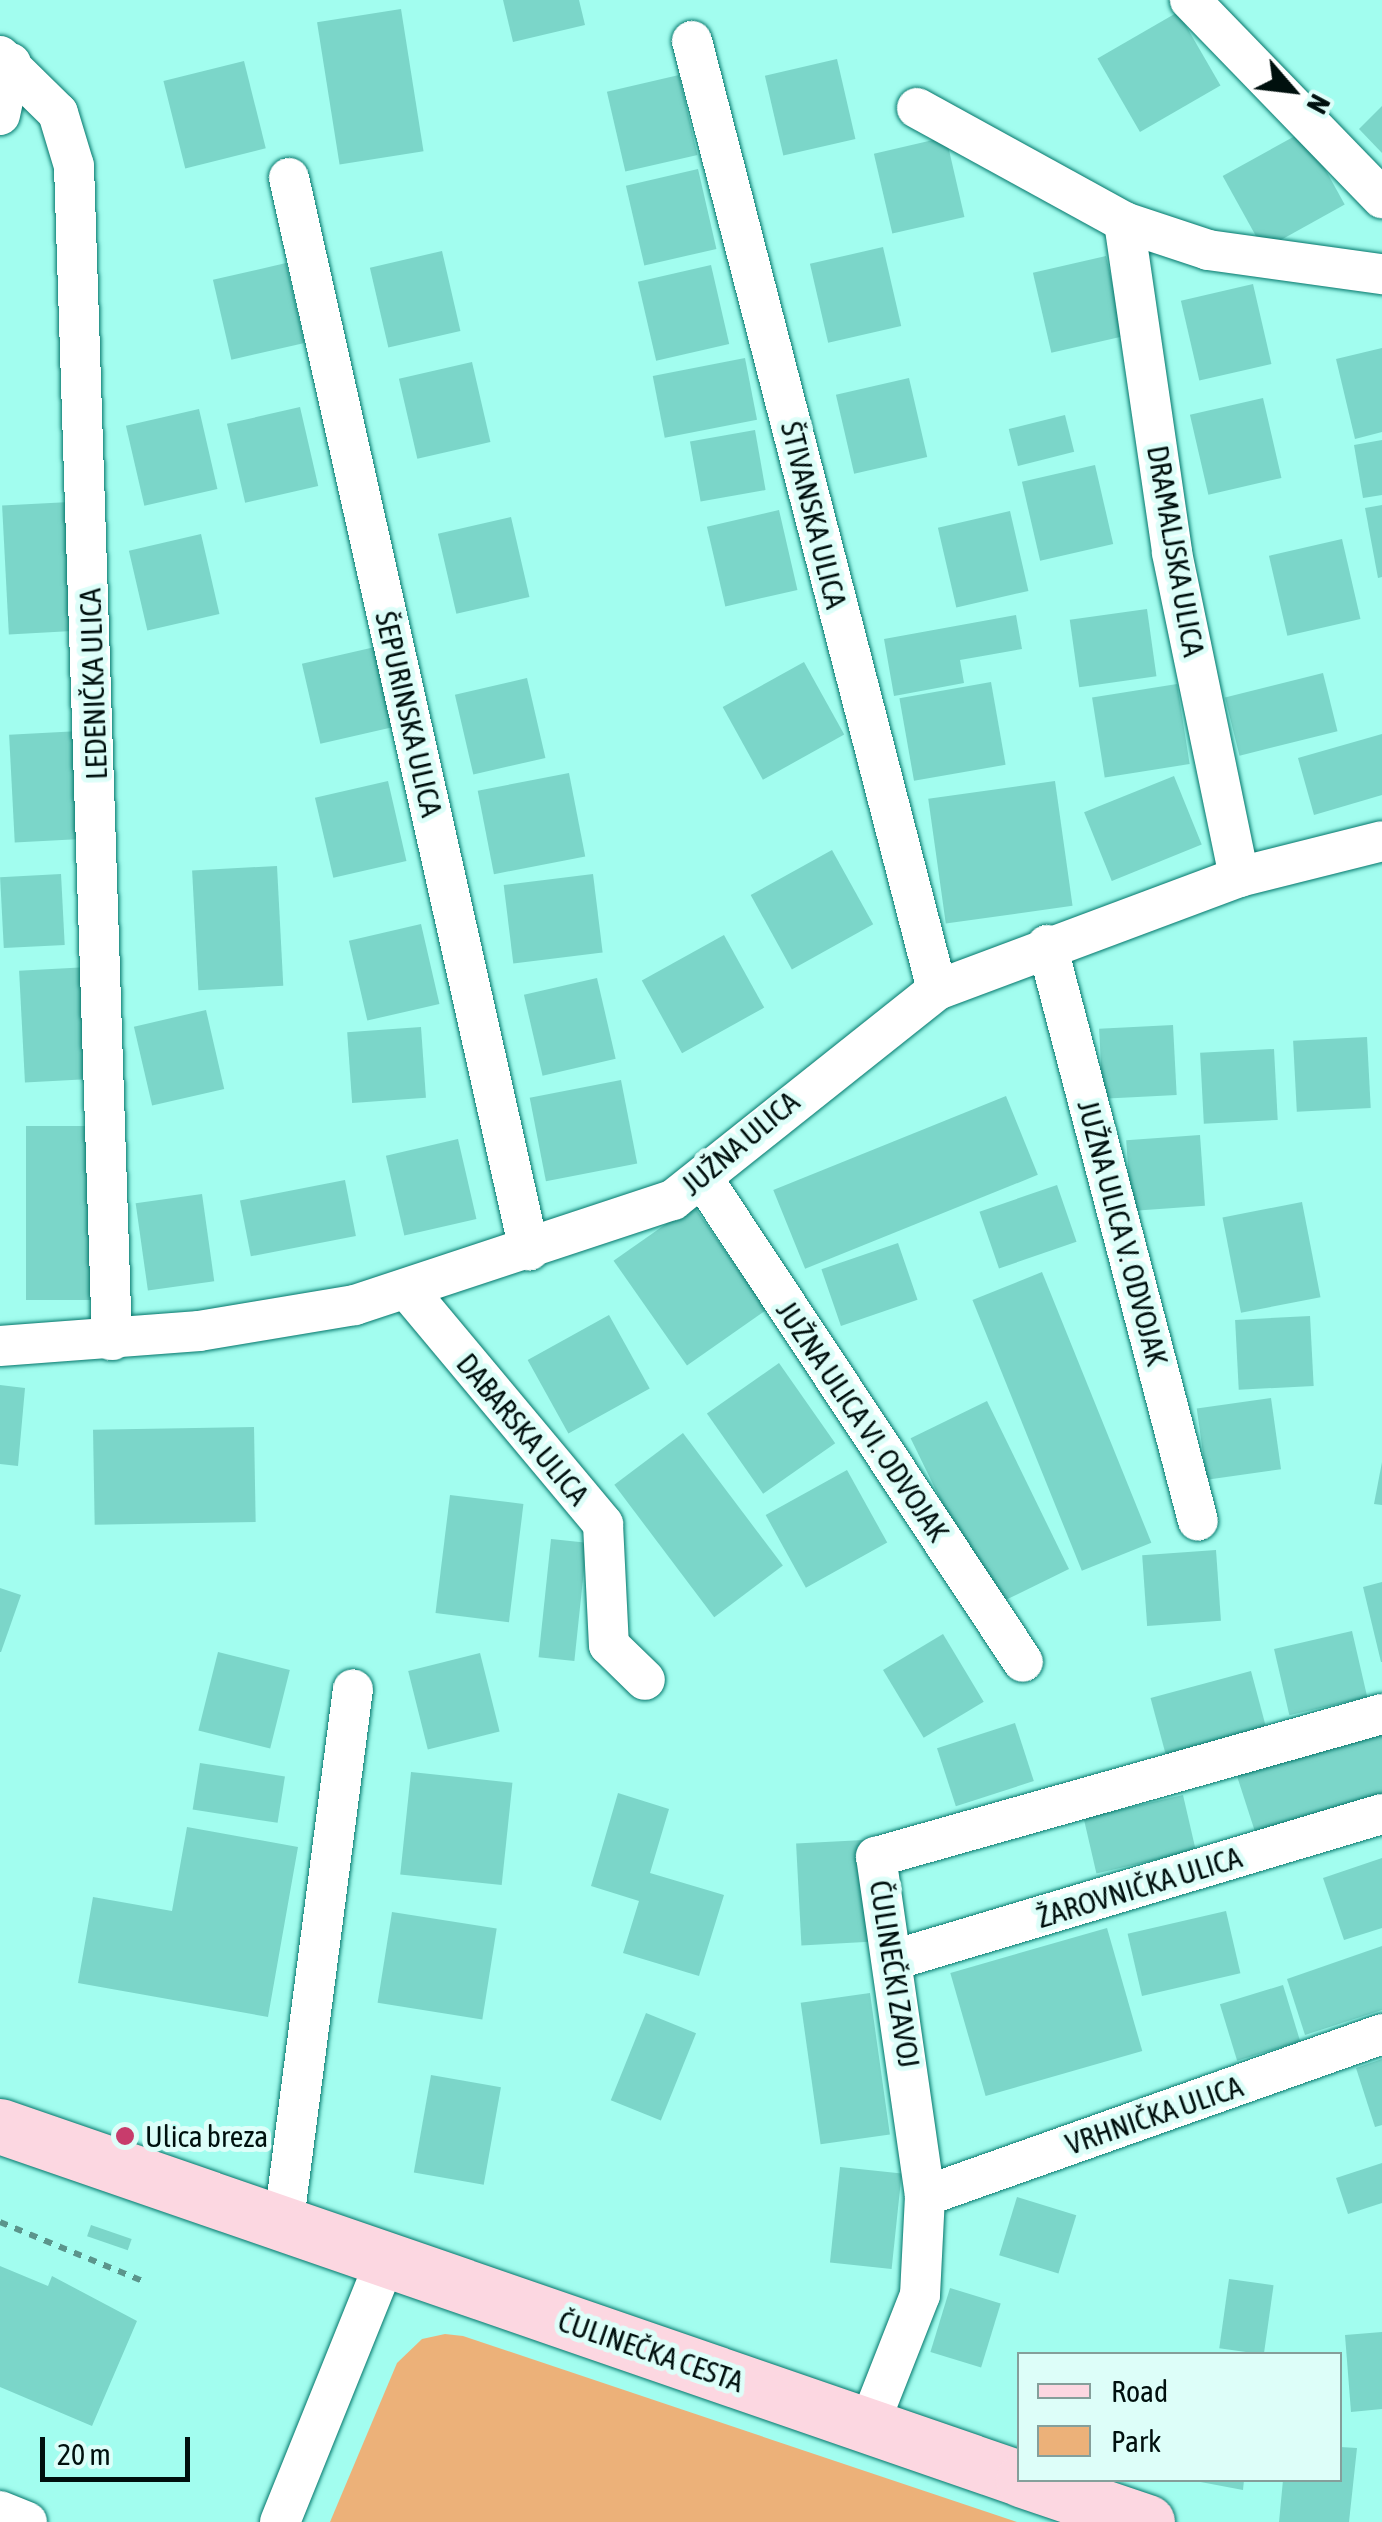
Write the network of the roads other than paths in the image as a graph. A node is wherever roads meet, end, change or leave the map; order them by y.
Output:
1 (1190, 0) edge
2 (692, 41) dead end
3 (6, 59) edge
4 (917, 108) dead end
5 (0, 115) edge
6 (289, 178) dead end
7 (1382, 198) edge
8 (1124, 222) junction
9 (1382, 274) edge
10 (1382, 841) edge
11 (1239, 877) junction
12 (1047, 945) junction
13 (937, 990) junction
14 (702, 1179) junction
15 (529, 1250) junction
16 (410, 1293) junction
17 (112, 1340) junction
18 (0, 1346) edge
19 (1198, 1521) dead end
20 (1023, 1662) dead end
21 (645, 1680) dead end
22 (353, 1689) dead end
23 (1382, 1714) edge
24 (1382, 1814) edge
25 (897, 1959) junction
26 (1382, 2034) edge
27 (0, 2126) edge
28 (925, 2196) junction
29 (284, 2220) junction
30 (387, 2257) junction
31 (868, 2427) junction
32 (1017, 2478) edge
33 (1030, 2482) edge
34 (0, 2511) edge
35 (27, 2522) edge
36 (280, 2522) edge
37 (1148, 2522) edge

1 - 7 street
2 - 13 street, ŠTIVANSKA ULICA
3 - 5 street
3 - 17 street, LEDENIČKA ULICA
4 - 8 street
6 - 15 street, ŠEPURINSKA ULICA
8 - 9 street
8 - 11 street, DRAMALJSKA ULICA
10 - 11 street, JUŽNA ULICA
11 - 12 street, JUŽNA ULICA
12 - 13 street, JUŽNA ULICA
12 - 19 street, JUŽNA ULICA V. ODVOJAK
13 - 14 street, JUŽNA ULICA
14 - 15 street, JUŽNA ULICA
14 - 20 street, JUŽNA ULICA VI. ODVOJAK
15 - 16 street, JUŽNA ULICA
16 - 17 street, JUŽNA ULICA
16 - 21 street, DABARSKA ULICA
17 - 18 street, JUŽNA ULICA
22 - 29 street
23 - 25 street, ČULINEČKI ZAVOJ
24 - 25 street, ŽAROVNIČKA ULICA
25 - 28 street, ČULINEČKI ZAVOJ
26 - 28 street, VRHNIČKA ULICA
27 - 29 main road, ČULINEČKA CESTA
28 - 31 street, ČULINEČKI ZAVOJ
29 - 30 main road, ČULINEČKA CESTA
30 - 31 main road, ČULINEČKA CESTA
30 - 36 street
31 - 32 main road, ČULINEČKA CESTA
33 - 37 main road, ČULINEČKA CESTA
34 - 35 street

